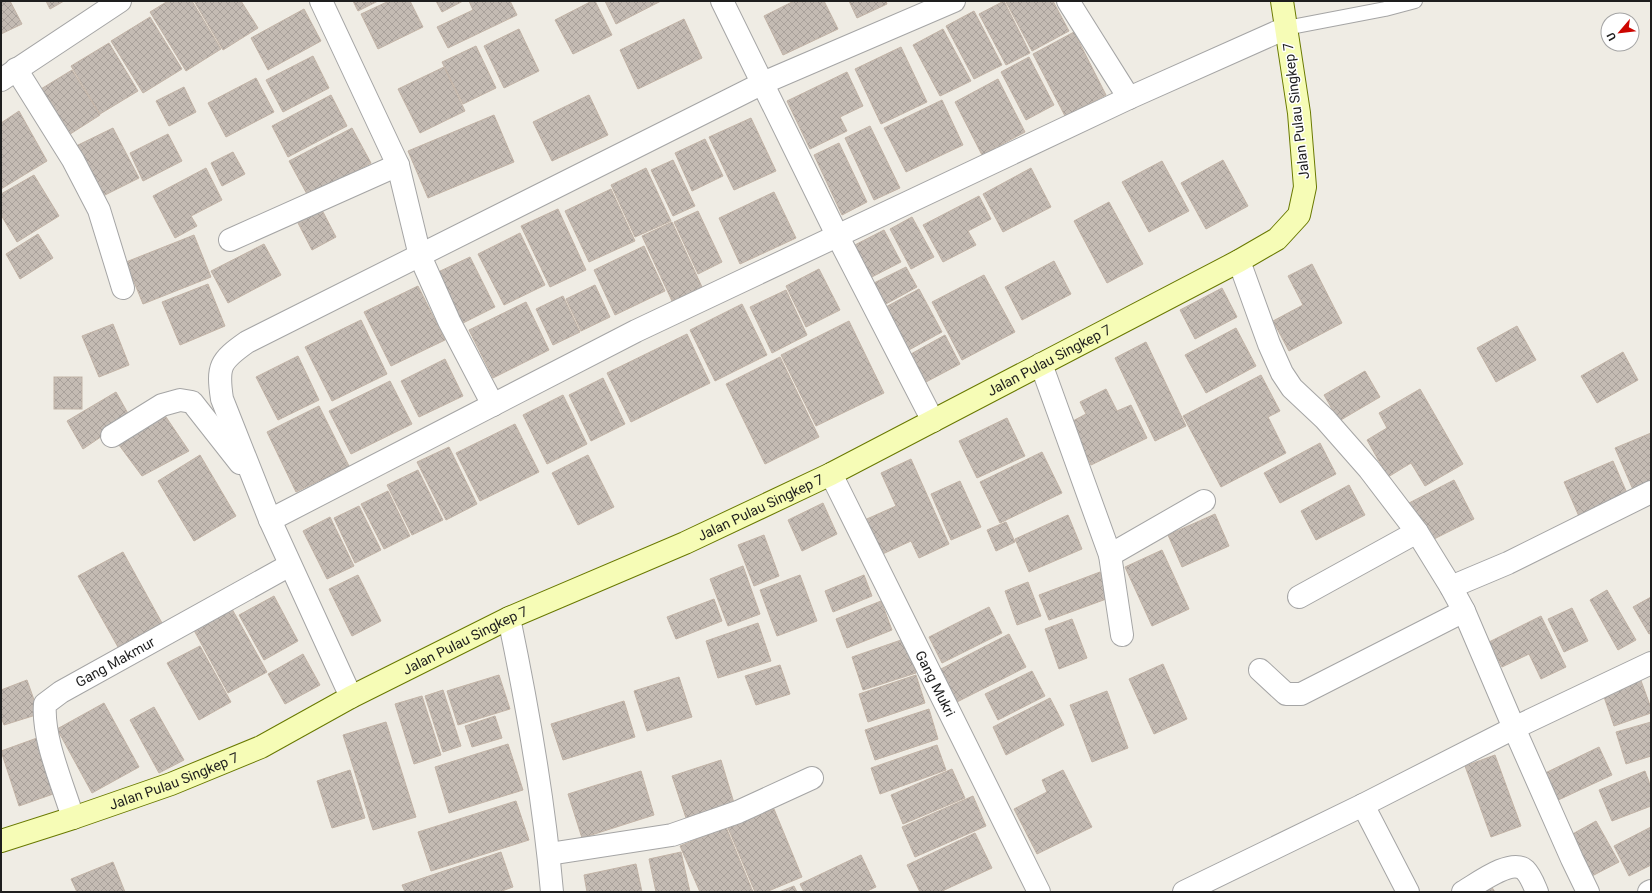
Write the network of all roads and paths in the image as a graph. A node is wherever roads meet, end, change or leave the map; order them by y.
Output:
1 (120, 1) edge
2 (321, 1) edge
3 (722, 1) edge
4 (954, 1) edge
5 (1068, 1) edge
6 (1282, 1) edge
7 (1415, 1) edge
8 (1286, 28) junction
9 (9, 74) edge
10 (763, 83) junction
11 (1129, 98) junction
12 (398, 165) junction
13 (837, 235) junction
14 (230, 240) dead end
15 (420, 256) junction
16 (1239, 261) junction
17 (123, 288) dead end
18 (1041, 364) junction
19 (493, 405) junction
20 (934, 421) junction
21 (112, 436) dead end
22 (831, 474) junction
23 (256, 485) junction
24 (1651, 492) edge
25 (1204, 501) dead end
26 (270, 520) junction
27 (1417, 532) junction
28 (1110, 555) junction
29 (290, 565) junction
30 (1451, 587) junction
31 (1299, 597) dead end
32 (1464, 611) junction
33 (509, 618) junction
34 (1122, 636) dead end
35 (1651, 663) edge
36 (1260, 670) dead end
37 (351, 697) junction
38 (1514, 728) junction
39 (812, 778) dead end
40 (1363, 805) junction
41 (73, 818) junction
42 (1, 841) edge
43 (549, 854) junction
44 (552, 892) edge
45 (1039, 892) edge
46 (1184, 892) edge
47 (1408, 892) edge
48 (1464, 892) edge
49 (1537, 892) edge
50 (1588, 892) edge

1 - 9 street
2 - 12 street
3 - 10 street
4 - 10 street
5 - 11 street
6 - 8 street, Jalan Pulau Singkep 7
7 - 8 lane
8 - 11 street
8 - 16 street, Jalan Pulau Singkep 7
9 - 17 street
10 - 13 street
10 - 15 street
11 - 13 street
12 - 14 street
12 - 15 street
13 - 19 street
13 - 20 street
15 - 19 street
15 - 23 street
16 - 18 street, Jalan Pulau Singkep 7
16 - 27 street
18 - 20 street, Jalan Pulau Singkep 7
18 - 28 street
19 - 26 street
20 - 22 street, Jalan Pulau Singkep 7
21 - 23 street
22 - 33 street, Jalan Pulau Singkep 7
22 - 45 street, Gang Mukri
23 - 26 street
24 - 30 street
25 - 28 street
26 - 29 street
27 - 30 street
27 - 31 street
28 - 34 street
29 - 37 street
29 - 41 street, Gang Makmur
30 - 32 street
32 - 36 street
32 - 38 street
33 - 37 street, Jalan Pulau Singkep 7
33 - 43 street
35 - 38 street
37 - 41 street, Jalan Pulau Singkep 7
38 - 40 street
38 - 50 street
39 - 43 street
40 - 46 street
40 - 47 street
41 - 42 street, Jalan Pulau Singkep 7
43 - 44 street
48 - 49 street

